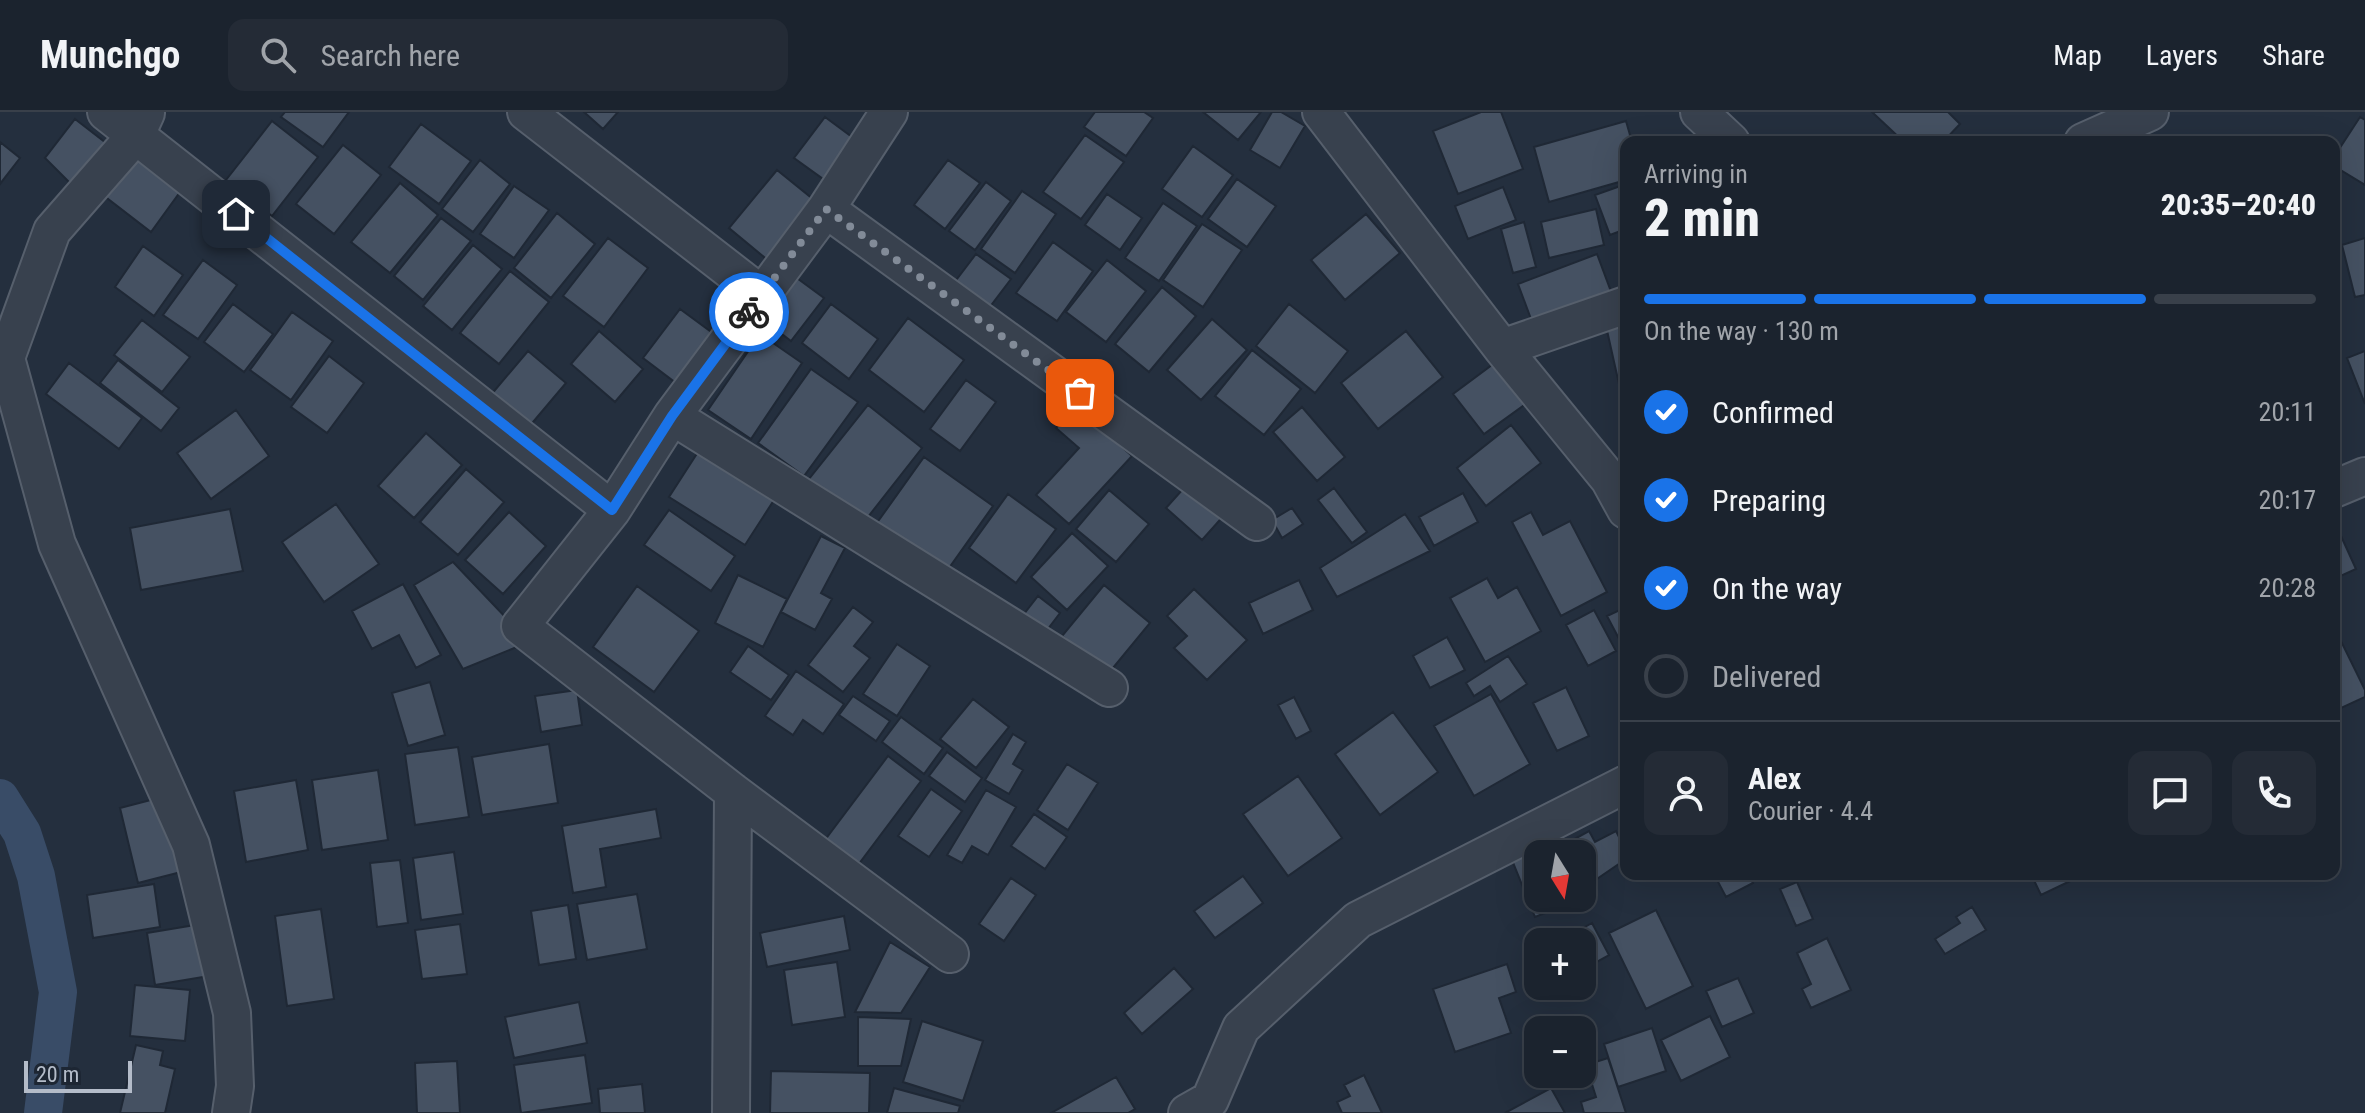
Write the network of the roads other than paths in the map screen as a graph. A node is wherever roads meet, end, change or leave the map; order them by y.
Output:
1 (106, 112) edge
2 (526, 112) edge
3 (889, 112) edge
4 (1321, 112) edge
5 (1699, 112) edge
6 (2150, 112) edge
7 (141, 124) edge
8 (1725, 136) edge
9 (2096, 136) edge
10 (826, 209) junction
11 (762, 295) junction
12 (1620, 307) edge
13 (1502, 348) junction
14 (672, 416) junction
15 (2365, 476) edge
16 (2340, 486) edge
17 (1620, 499) edge
18 (612, 510) junction
19 (1257, 522) dead end
20 (1109, 688) dead end
21 (1620, 787) edge
22 (733, 792) junction
23 (950, 954) dead end
24 (231, 1113) edge
25 (731, 1113) edge
26 (1187, 1113) edge

1 - 7 street
2 - 11 street
3 - 10 street
4 - 13 street
5 - 8 street
6 - 9 street
7 - 18 street
7 - 24 street
10 - 11 street
10 - 19 street
11 - 14 street
12 - 13 street
13 - 17 street
14 - 18 street
14 - 20 street
15 - 16 street
18 - 22 street
21 - 26 street
22 - 23 street
22 - 25 street

